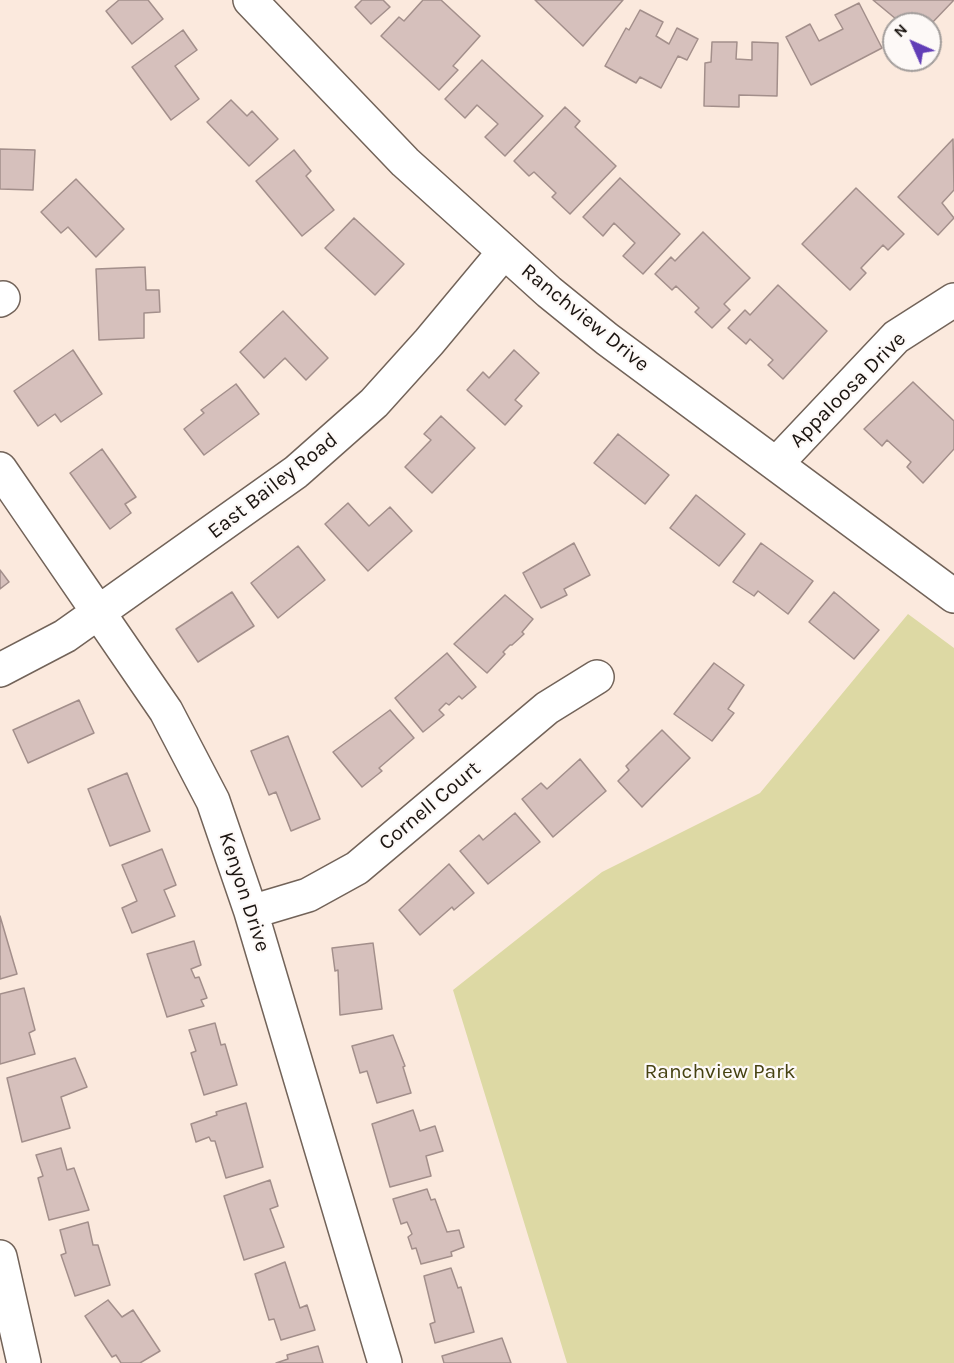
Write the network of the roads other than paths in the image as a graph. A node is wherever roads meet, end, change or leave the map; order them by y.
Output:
1 (250, 0) edge
2 (504, 252) junction
3 (954, 300) edge
4 (776, 465) junction
5 (0, 469) edge
6 (954, 596) edge
7 (99, 612) junction
8 (0, 670) edge
9 (597, 677) dead end
10 (251, 912) junction
11 (0, 1257) edge
12 (24, 1363) edge
13 (385, 1363) edge

1 - 2 street, Ranchview Drive
2 - 4 street, Ranchview Drive
2 - 7 street, East Bailey Road
3 - 4 street, Appaloosa Drive
4 - 6 street, Ranchview Drive
5 - 7 street, Kenyon Drive
7 - 8 street, East Bailey Road
7 - 10 street, Kenyon Drive
9 - 10 street, Cornell Court
10 - 13 street, Kenyon Drive
11 - 12 street

